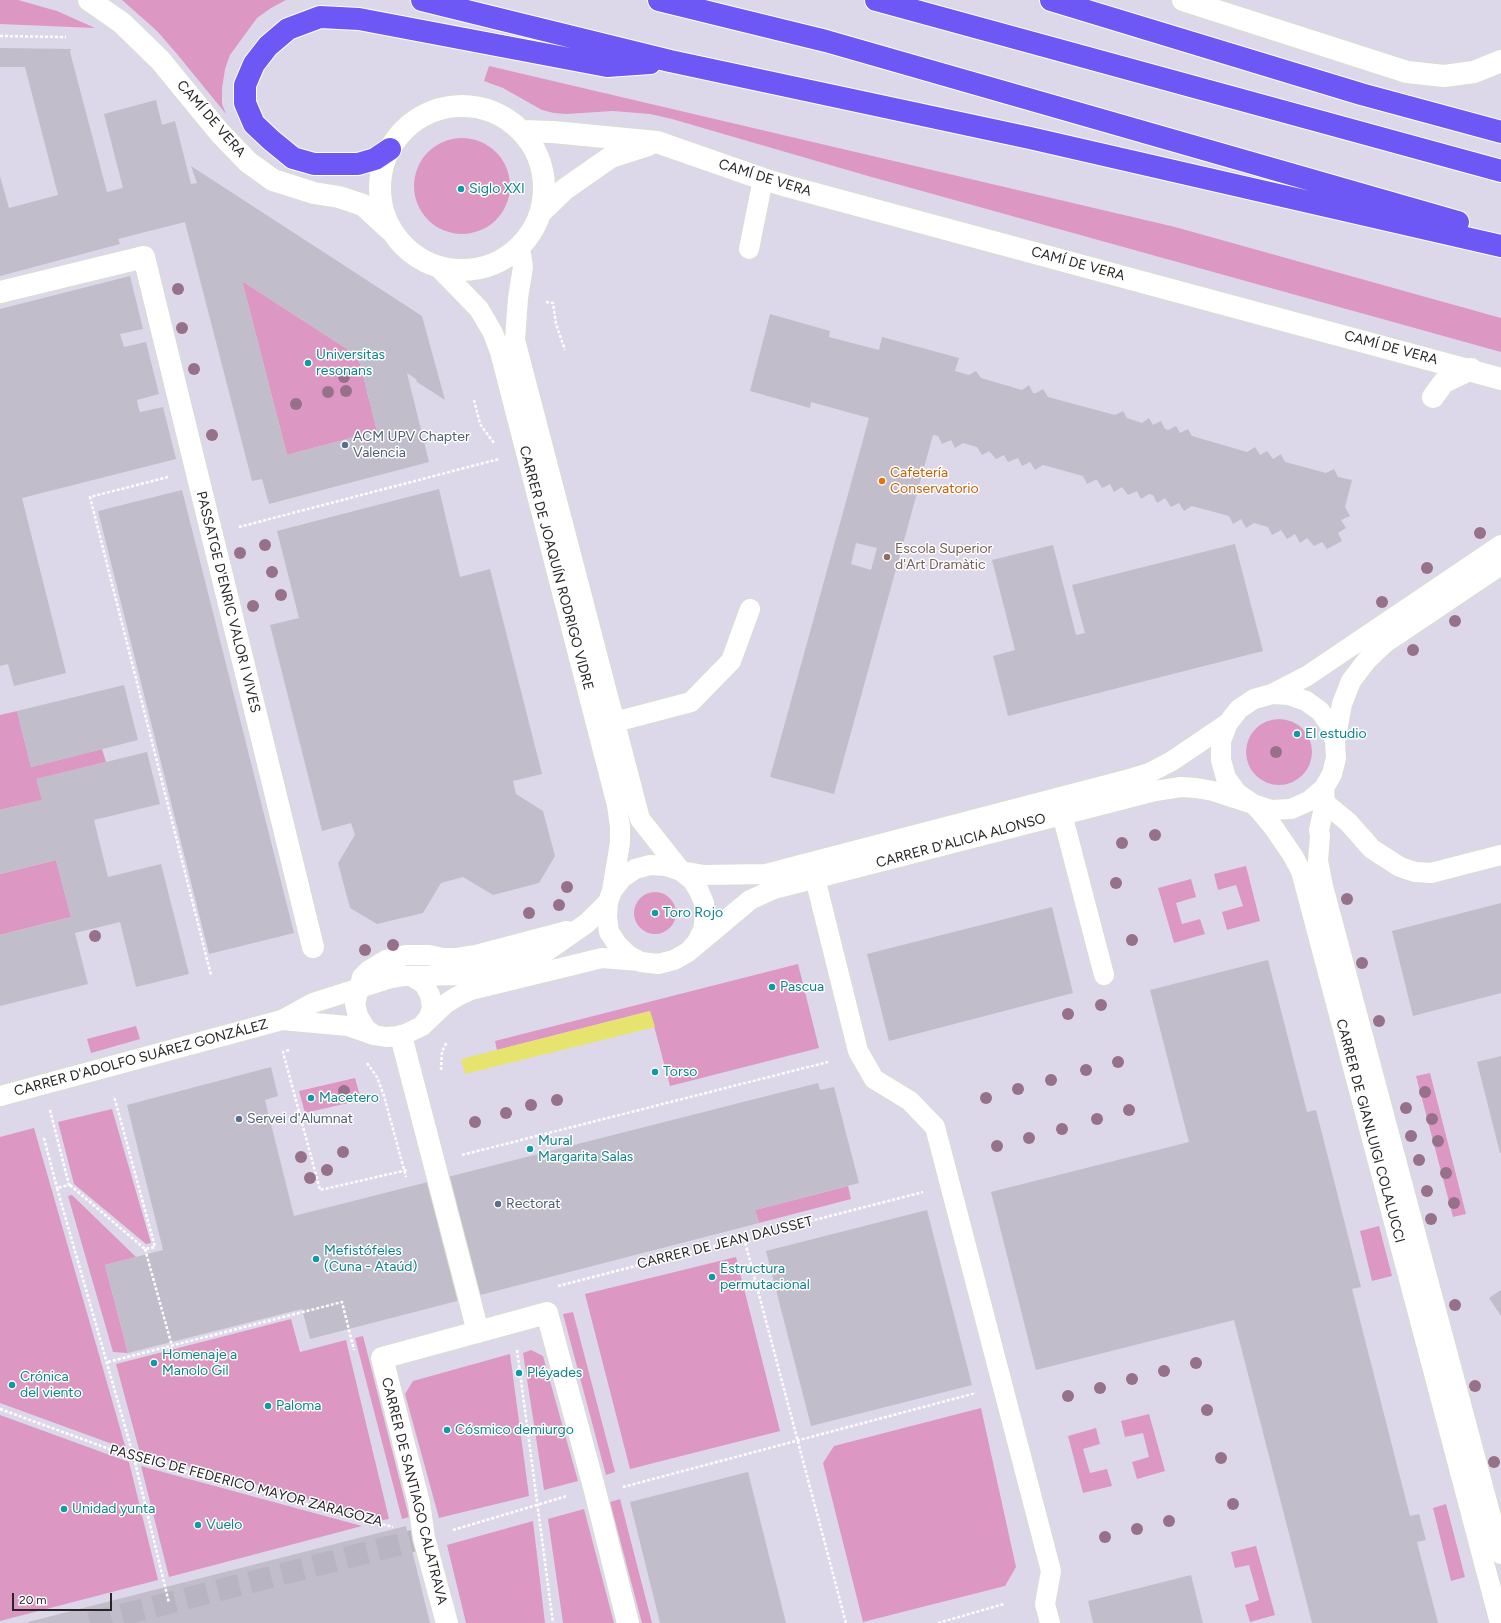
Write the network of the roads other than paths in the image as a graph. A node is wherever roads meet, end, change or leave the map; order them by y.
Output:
1 (89, 0) edge
2 (422, 0) edge
3 (659, 0) edge
4 (876, 0) edge
5 (1051, 0) edge
6 (1184, 0) edge
7 (670, 61) junction
8 (1501, 61) edge
9 (522, 131) junction
10 (1501, 132) edge
11 (657, 142) junction
12 (390, 149) junction
13 (1501, 171) edge
14 (763, 180) junction
15 (542, 211) junction
16 (391, 230) junction
17 (1501, 235) edge
18 (1501, 246) edge
19 (520, 248) junction
20 (749, 249) dead end
21 (437, 266) junction
22 (0, 292) edge
23 (1471, 369) junction
24 (1501, 379) edge
25 (1433, 397) dead end
26 (1501, 545) edge
27 (1501, 565) edge
28 (750, 609) dead end
29 (1272, 694) junction
30 (615, 722) junction
31 (1228, 723) junction
32 (1336, 742) junction
33 (1325, 796) junction
34 (1252, 804) junction
35 (1062, 814) junction
36 (1348, 822) junction
37 (1318, 830) junction
38 (1501, 855) edge
39 (681, 871) junction
40 (815, 878) junction
41 (610, 896) junction
42 (587, 923) junction
43 (313, 947) dead end
44 (688, 952) junction
45 (641, 962) junction
46 (1104, 974) dead end
47 (411, 976) junction
48 (359, 989) junction
49 (282, 1020) junction
50 (422, 1026) junction
51 (374, 1035) junction
52 (401, 1036) junction
53 (0, 1096) edge
54 (478, 1332) junction
55 (1501, 1554) edge
56 (447, 1623) edge
57 (628, 1623) edge
58 (1050, 1623) edge
59 (1500, 1623) edge

1 - 16 street, CAMÍ DE VERA
2 - 7 highway
3 - 17 highway
4 - 13 highway
5 - 10 highway
6 - 8 street
7 - 12 highway
7 - 18 highway
9 - 11 street, CAMÍ DE VERA
9 - 12 street
9 - 15 street
11 - 14 street, CAMÍ DE VERA
11 - 15 street
12 - 16 street
14 - 20 lane
14 - 23 street, CAMÍ DE VERA
15 - 19 street
16 - 21 street
19 - 21 street
19 - 30 lane, CARRER DE JOAQUÍN RODRIGO VIDRE
21 - 41 lane, CARRER DE JOAQUÍN RODRIGO VIDRE
22 - 43 street, PASSATGE D'ENRIC VALOR I VIVES
23 - 24 street, CAMÍ DE VERA
23 - 25 street
26 - 29 lane
27 - 32 lane
28 - 30 lane
29 - 31 lane
29 - 32 lane
30 - 39 lane, CARRER DE JOAQUÍN RODRIGO VIDRE
31 - 34 lane
31 - 39 lane, CARRER D'ALICIA ALONSO
32 - 33 lane
33 - 34 lane
33 - 36 lane
33 - 37 lane
34 - 35 lane, CARRER D'ALICIA ALONSO
34 - 59 lane, CARRER DE GIANLUIGI COLALUCCI
35 - 40 lane, CARRER D'ALICIA ALONSO
35 - 46 lane
36 - 37 lane
36 - 38 lane
37 - 55 lane
39 - 41 lane
39 - 44 lane
40 - 44 lane, CARRER D'ALICIA ALONSO
40 - 58 lane
41 - 42 lane
41 - 45 lane
42 - 47 lane
42 - 48 lane
44 - 45 lane
45 - 50 lane
47 - 48 lane
47 - 50 lane
48 - 49 lane, CARRER D'ADOLFO SUÁREZ GONZÁLEZ
48 - 51 lane
49 - 51 lane, CARRER D'ADOLFO SUÁREZ GONZÁLEZ
49 - 53 lane, CARRER D'ADOLFO SUÁREZ GONZÁLEZ
50 - 52 lane
51 - 52 lane
52 - 54 street
54 - 56 street, CARRER DE SANTIAGO CALATRAVA
54 - 57 street

